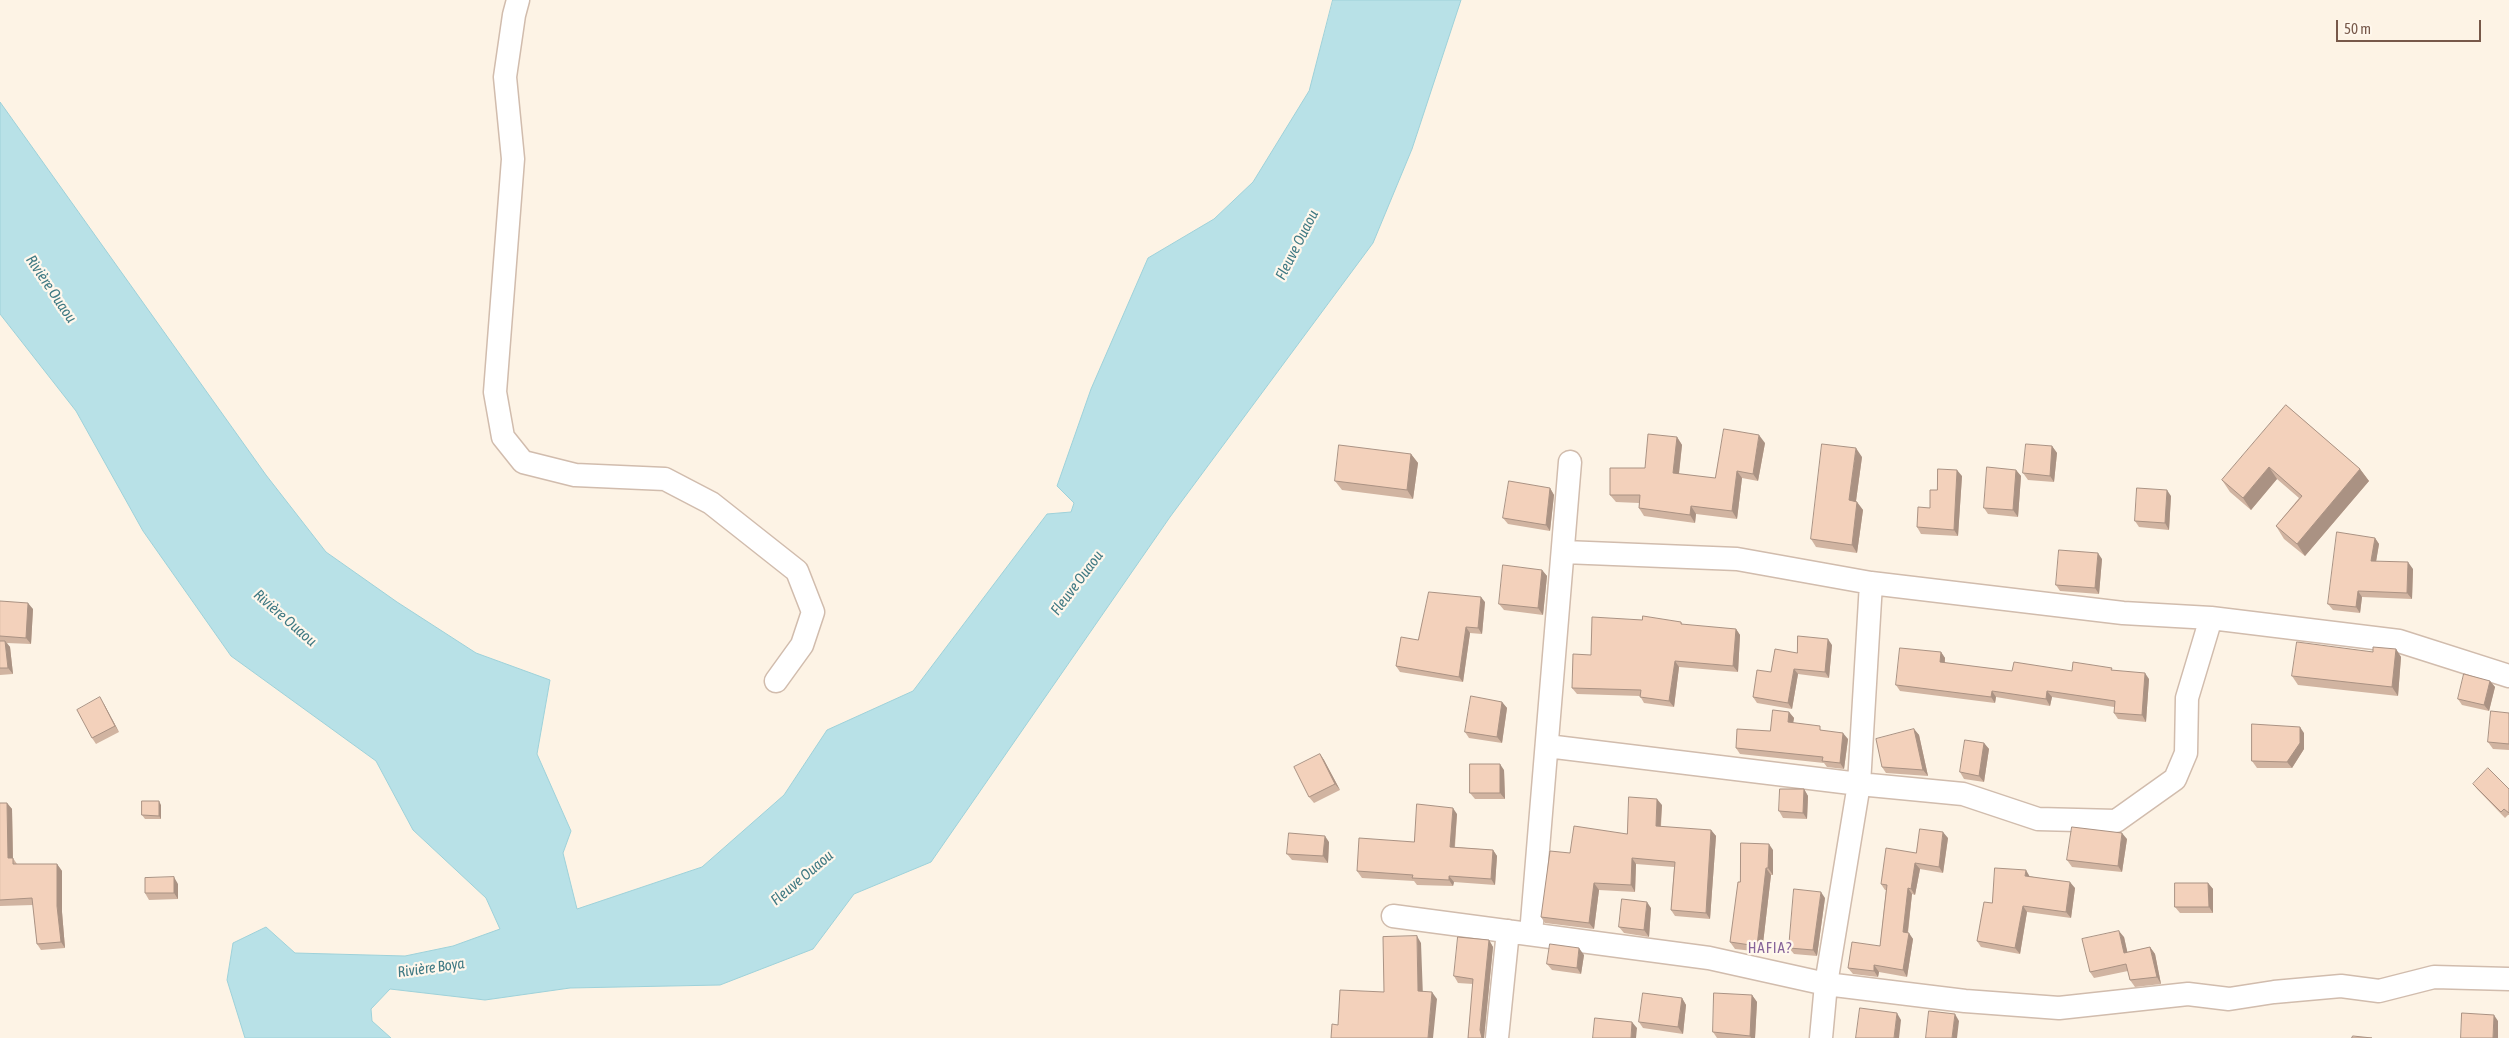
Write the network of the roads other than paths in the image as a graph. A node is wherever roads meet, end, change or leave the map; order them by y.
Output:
1 (518, 0) edge
2 (1570, 462) dead end
3 (1564, 552) junction
4 (1871, 583) junction
5 (2211, 618) junction
6 (2508, 675) edge
7 (776, 681) dead end
8 (1547, 746) junction
9 (1859, 784) junction
10 (1393, 916) dead end
11 (1508, 931) junction
12 (1531, 934) junction
13 (2509, 979) edge
14 (1826, 984) junction
15 (1497, 1038) edge
16 (1821, 1038) edge

1 - 7 street
2 - 3 street
3 - 4 street
3 - 8 street
4 - 5 street
4 - 9 street
5 - 6 street
5 - 9 street
8 - 9 street
8 - 12 street
9 - 14 street
10 - 11 street
11 - 12 street
11 - 15 street
12 - 14 street
13 - 14 street
14 - 16 street

